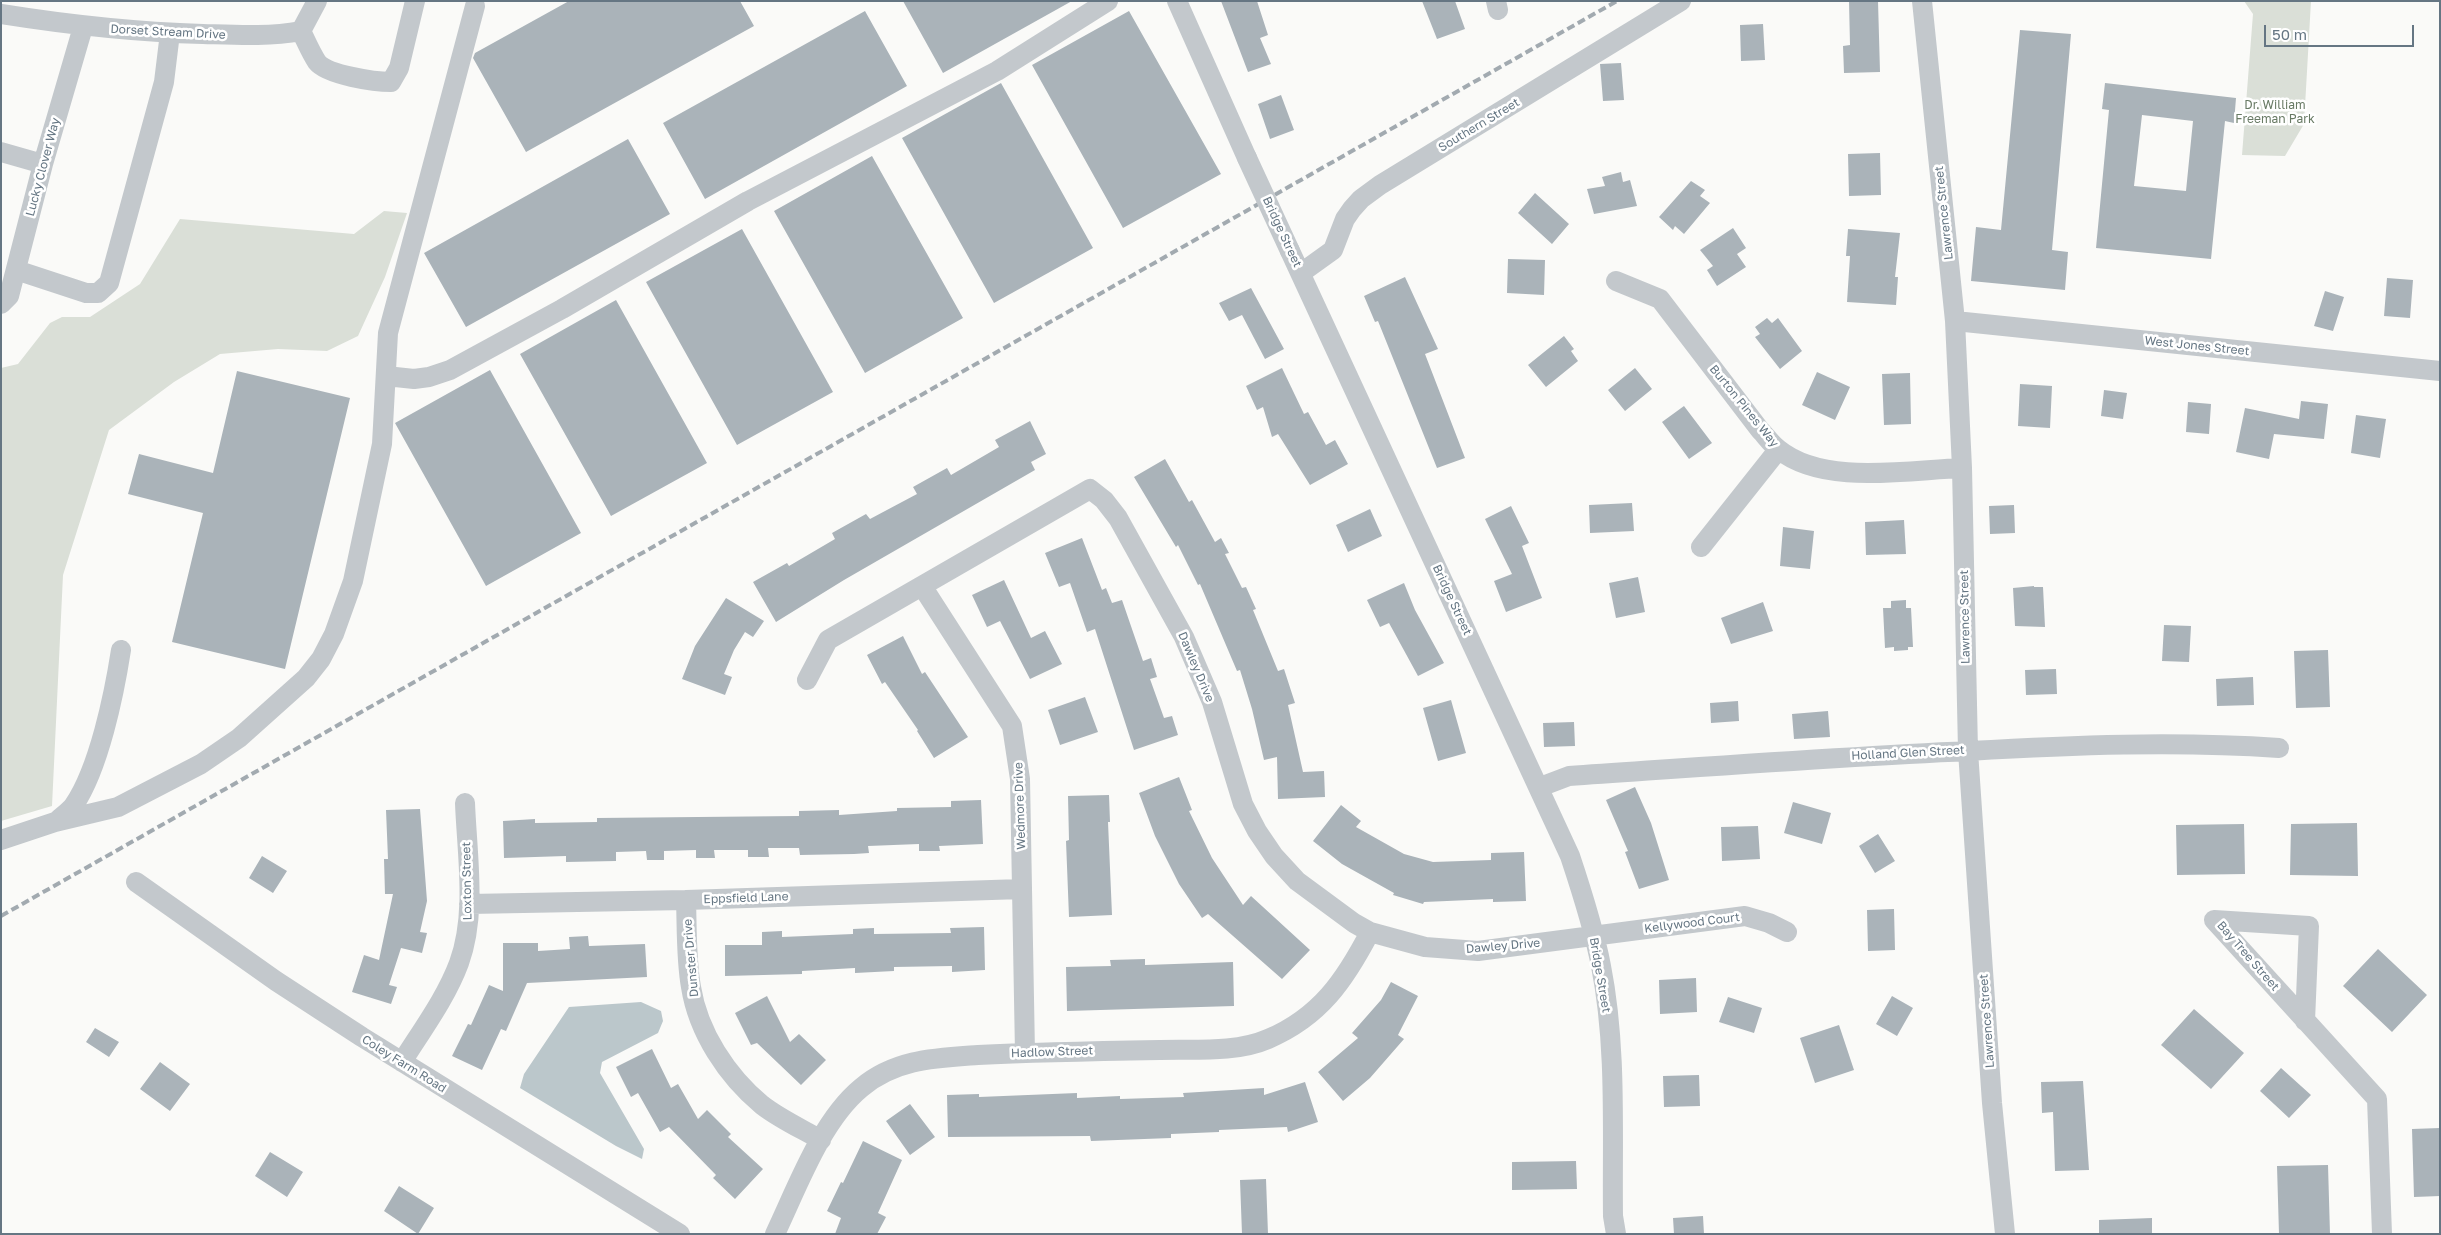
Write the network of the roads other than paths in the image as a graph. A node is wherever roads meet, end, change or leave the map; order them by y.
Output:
1 (318, 1) edge
2 (415, 1) edge
3 (1108, 1) edge
4 (1177, 1) edge
5 (1681, 1) edge
6 (1929, 3) edge
7 (475, 6) dead end
8 (1, 14) edge
9 (82, 28) junction
10 (301, 31) junction
11 (170, 33) junction
12 (1, 152) edge
13 (43, 164) junction
14 (16, 270) junction
15 (1301, 273) junction
16 (1616, 282) dead end
17 (1, 304) edge
18 (1955, 321) junction
19 (2440, 371) edge
20 (386, 376) junction
21 (1778, 450) junction
22 (1962, 468) junction
23 (1701, 547) dead end
24 (922, 586) junction
25 (122, 650) dead end
26 (807, 680) dead end
27 (2279, 748) dead end
28 (1968, 750) junction
29 (1540, 787) junction
30 (465, 803) dead end
31 (55, 822) junction
32 (1, 840) edge
33 (136, 882) dead end
34 (1022, 888) junction
35 (686, 900) junction
36 (469, 904) junction
37 (1370, 932) junction
38 (1787, 932) dead end
39 (1594, 935) junction
40 (2305, 1021) junction
41 (1025, 1053) junction
42 (402, 1062) junction
43 (821, 1140) junction
44 (1614, 1232) edge
45 (680, 1234) edge
46 (775, 1234) edge
47 (2005, 1234) edge
48 (2382, 1234) edge

1 - 10 street
2 - 10 street
3 - 20 street
4 - 15 street, Bridge Street, bridge
5 - 15 street, Southern Street
6 - 18 street, Lawrence Street
7 - 20 street
8 - 9 street, Dorset Stream Drive
9 - 11 street, Dorset Stream Drive
9 - 13 street, Lucky Clover Way
10 - 11 street, Dorset Stream Drive
11 - 14 street
12 - 13 street
13 - 14 street, Lucky Clover Way
14 - 17 street, Lucky Clover Way
15 - 29 street, Bridge Street
16 - 21 street, Burton Pines Way
18 - 19 street, West Jones Street
18 - 22 street, Lawrence Street
20 - 31 street
21 - 22 street, Burton Pines Way
21 - 23 street
22 - 28 street, Lawrence Street
24 - 26 street, Dawley Drive
24 - 34 street, Wedmore Drive
24 - 37 street, Dawley Drive
25 - 31 street
27 - 28 street, Holland Glen Street
28 - 29 street, Holland Glen Street
28 - 47 street, Lawrence Street
29 - 39 street, Bridge Street
30 - 36 street, Loxton Street
31 - 32 street
33 - 42 street, Coley Farm Road
34 - 35 street, Eppsfield Lane
34 - 41 street, Wedmore Drive
35 - 36 street, Eppsfield Lane
35 - 43 street, Dunster Drive
36 - 42 street, Loxton Street
37 - 39 street, Dawley Drive
37 - 41 street, Hadlow Street
38 - 39 street, Kellywood Court
39 - 44 street, Bridge Street
40 - 40 street, Bay Tree Street
40 - 48 street, Bay Tree Street
41 - 43 street, Hadlow Street
42 - 45 street, Coley Farm Road
43 - 46 street, Hadlow Street

